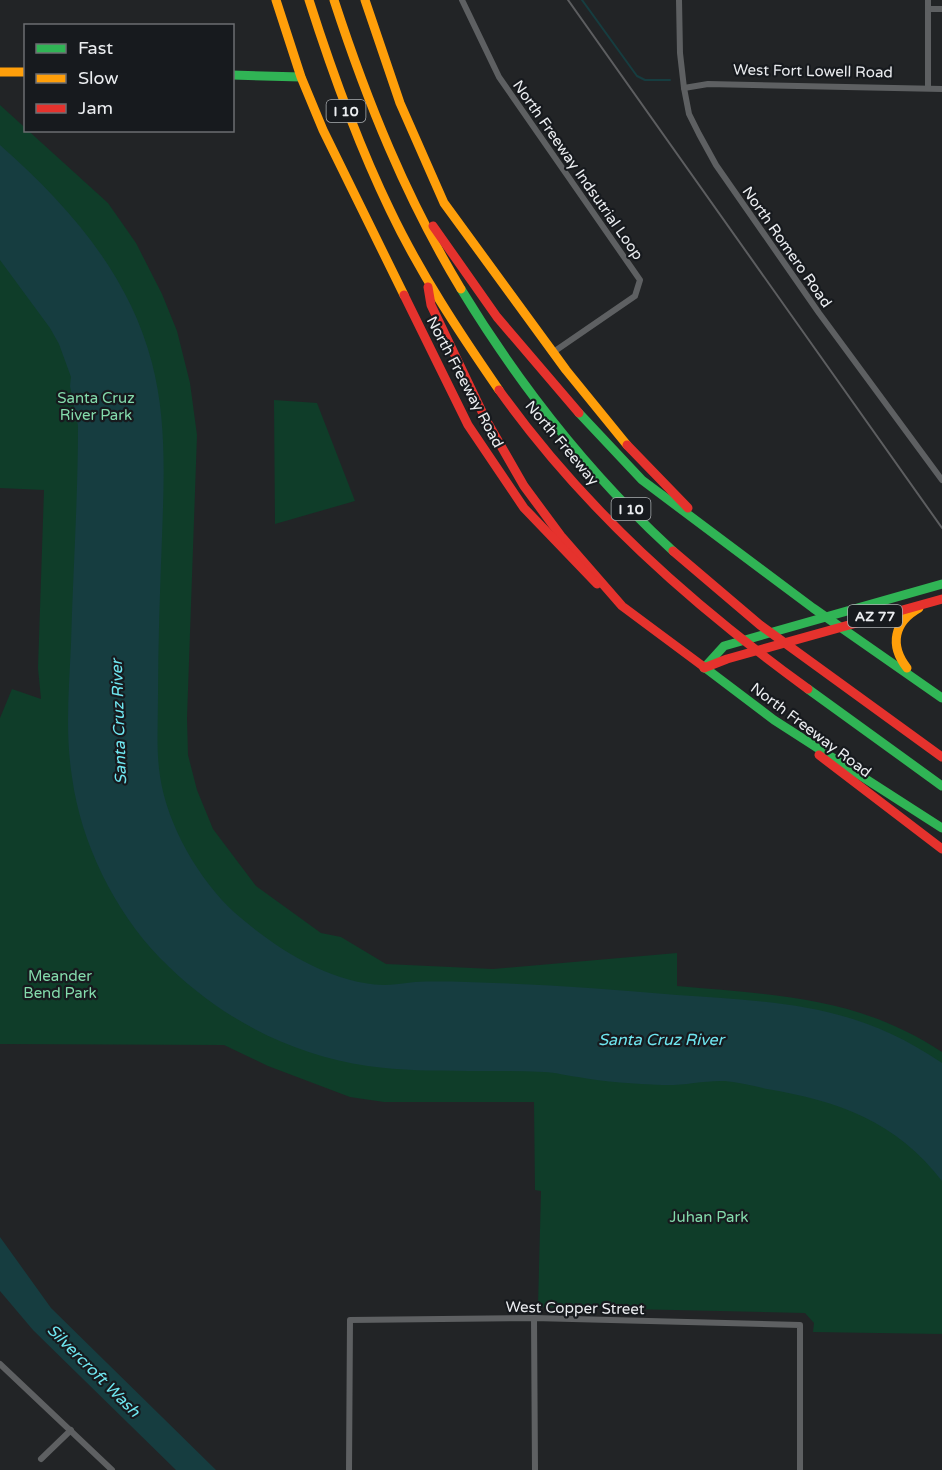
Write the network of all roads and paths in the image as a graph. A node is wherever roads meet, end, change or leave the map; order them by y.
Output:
1 (276, 0) edge
2 (308, 0) edge
3 (335, 0) edge
4 (365, 0) edge
5 (462, 0) edge
6 (679, 0) edge
7 (928, 0) edge
8 (928, 9) junction
9 (942, 9) edge
10 (0, 72) edge
11 (24, 72) edge
12 (234, 75) edge
13 (301, 77) junction
14 (684, 88) junction
15 (928, 88) junction
16 (942, 89) edge
17 (404, 183) junction
18 (426, 277) junction
19 (552, 353) junction
20 (942, 480) edge
21 (728, 543) junction
22 (942, 584) edge
23 (942, 600) edge
24 (622, 606) junction
25 (827, 617) junction
26 (840, 627) junction
27 (704, 668) junction
28 (940, 696) edge
29 (774, 720) junction
30 (942, 757) edge
31 (942, 786) edge
32 (942, 828) edge
33 (942, 849) edge
34 (534, 1318) junction
35 (0, 1364) edge
36 (71, 1430) junction
37 (41, 1459) dead end
38 (112, 1470) edge
39 (349, 1470) edge
40 (535, 1470) edge
41 (800, 1470) edge

1 - 13 main road, North Freeway Road
2 - 18 main road, North Freeway / I 10
3 - 17 main road, North Freeway / I 10
4 - 19 main road
5 - 19 street, North Freeway Indsutrial Loop
6 - 14 street, North Romero Road
7 - 8 street
8 - 9 street
8 - 15 street
10 - 11 main road
12 - 13 main road
13 - 24 main road, North Freeway Road
14 - 15 street, West Fort Lowell Road
14 - 20 street, North Romero Road
15 - 16 street, West Fort Lowell Road
17 - 21 main road
17 - 30 main road, North Freeway / I 10
18 - 24 main road
18 - 31 main road, North Freeway / I 10
19 - 21 main road
21 - 25 main road
22 - 25 main road, AZ 77
23 - 26 main road, AZ 77
23 - 28 main road
24 - 27 main road, North Freeway Road
25 - 26 main road
25 - 27 main road, AZ 77
26 - 27 main road, AZ 77
26 - 28 main road
27 - 29 main road, North Freeway Road
29 - 32 main road
29 - 33 main road, North Freeway Road
34 - 39 street, West Copper Street
34 - 40 street
34 - 41 street, West Copper Street
35 - 36 street
36 - 37 street
36 - 38 street

